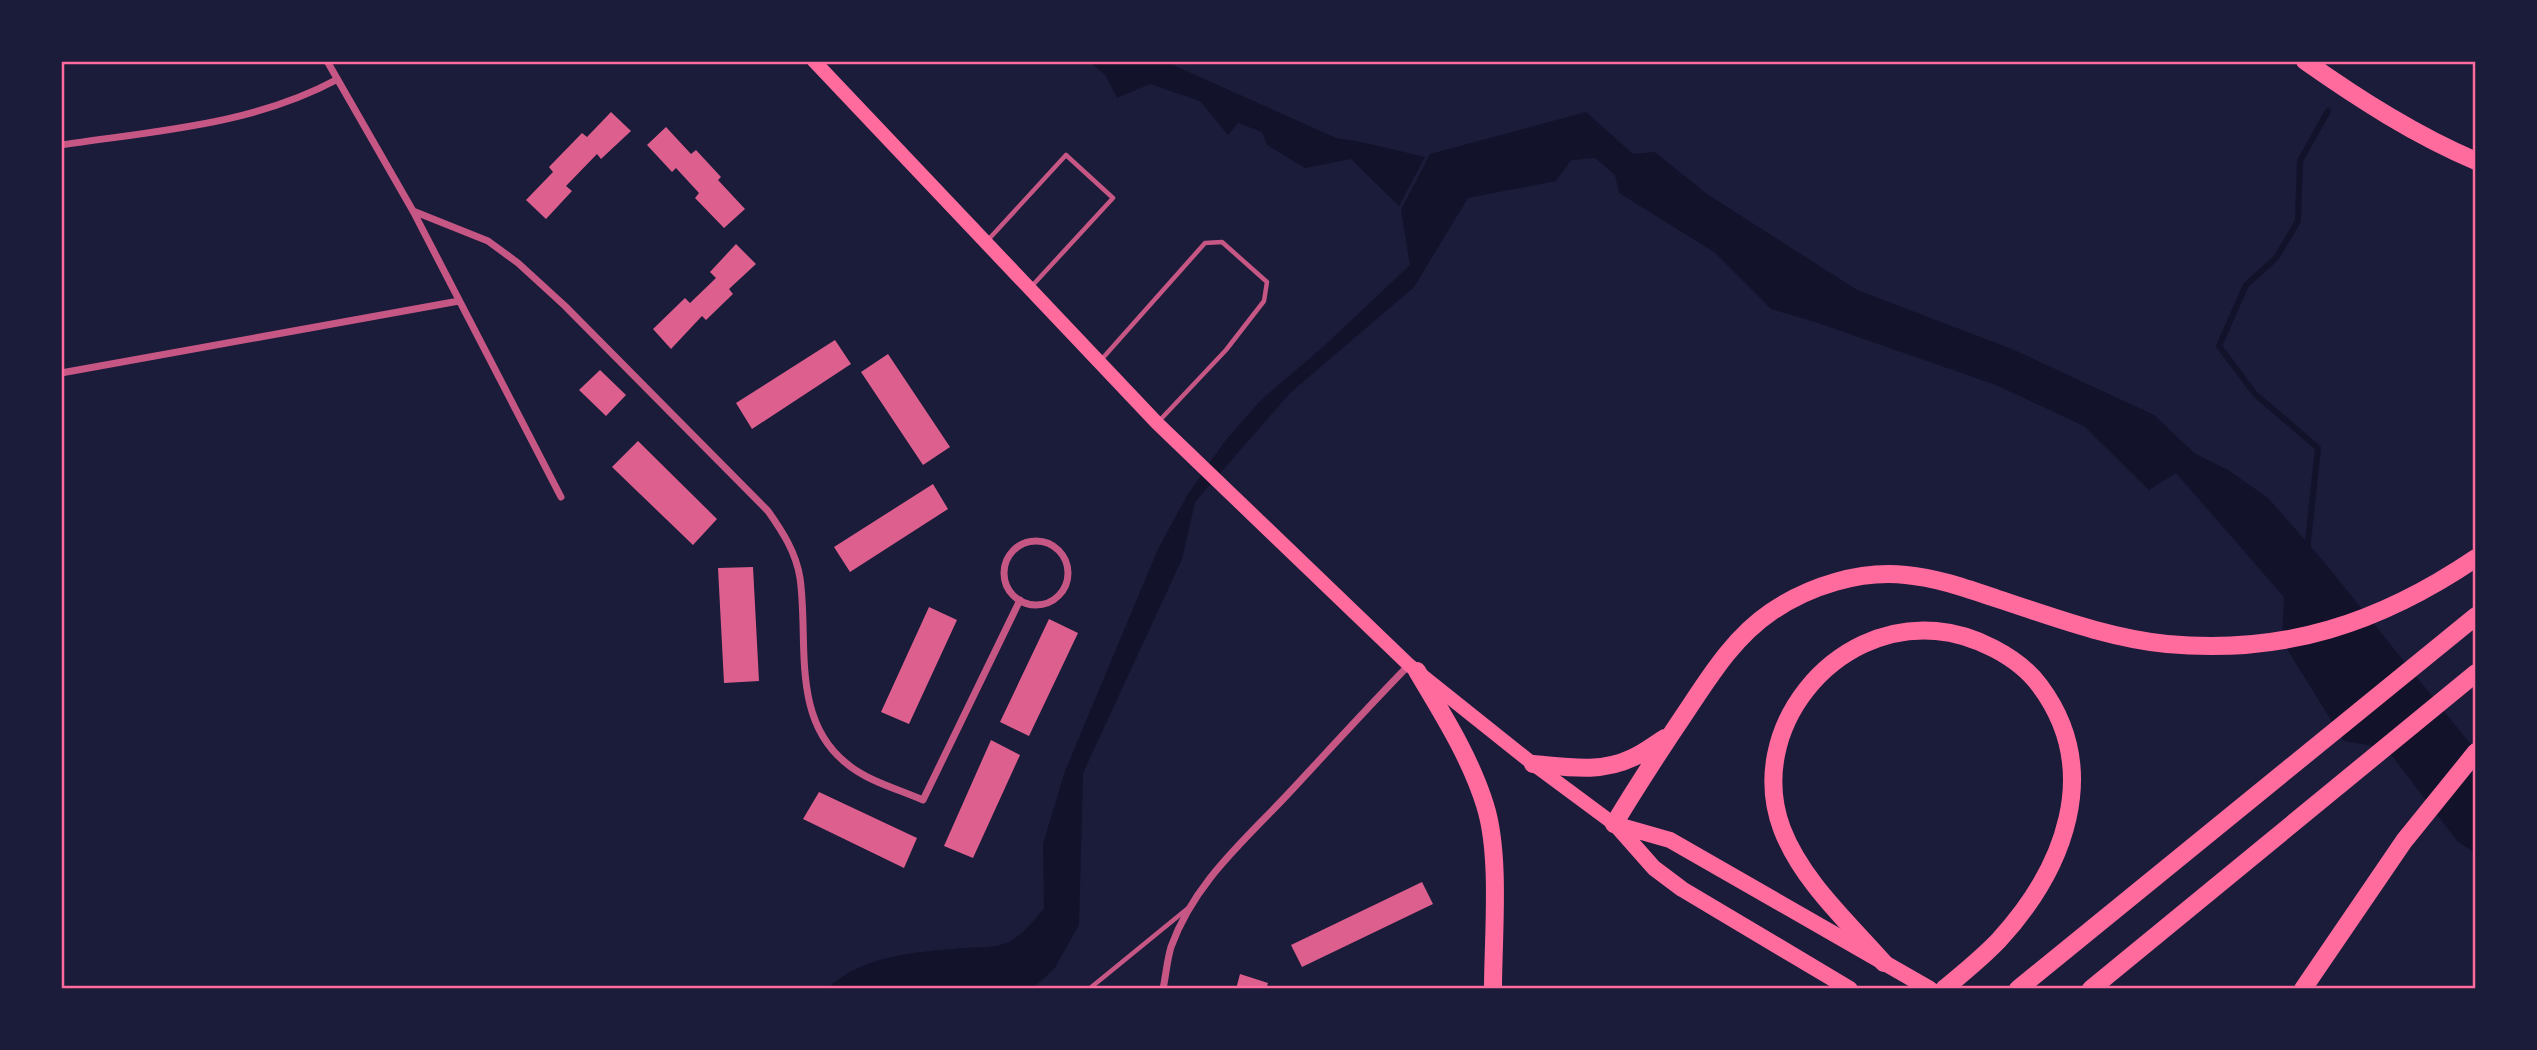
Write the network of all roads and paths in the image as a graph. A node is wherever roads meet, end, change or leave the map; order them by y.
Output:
1 (327, 61) edge
2 (814, 61) edge
3 (2305, 61) edge
4 (336, 80) junction
5 (61, 145) edge
6 (2476, 161) edge
7 (413, 211) junction
8 (985, 244) junction
9 (1028, 290) junction
10 (459, 301) junction
11 (1098, 363) junction
12 (61, 373) edge
13 (1157, 423) junction
14 (561, 497) dead end
15 (2476, 558) edge
16 (1020, 600) junction
17 (2476, 616) edge
18 (1413, 668) junction
19 (2470, 677) edge
20 (1671, 734) junction
21 (2476, 752) edge
22 (1533, 764) junction
23 (1614, 824) junction
24 (1190, 906) junction
25 (1884, 963) junction
26 (1089, 989) edge
27 (1163, 989) edge
28 (1493, 989) edge
29 (1850, 989) edge
30 (1930, 989) edge
31 (1944, 989) edge
32 (2018, 989) edge
33 (2091, 989) edge
34 (2302, 989) edge

1 - 4 street
2 - 8 main road
3 - 6 highway
4 - 5 street
4 - 7 street
7 - 10 street
7 - 16 street
8 - 9 main road
8 - 9 lane
9 - 11 main road
10 - 12 street
10 - 14 street
11 - 13 main road
11 - 13 lane
13 - 18 main road
15 - 20 highway
16 - 16 street
17 - 32 highway
18 - 22 main road
18 - 24 street
18 - 28 highway
19 - 33 highway
20 - 22 highway
20 - 23 highway
21 - 34 highway
22 - 23 main road
23 - 25 highway
23 - 29 highway
24 - 26 lane
24 - 27 street
25 - 30 highway
25 - 31 highway

